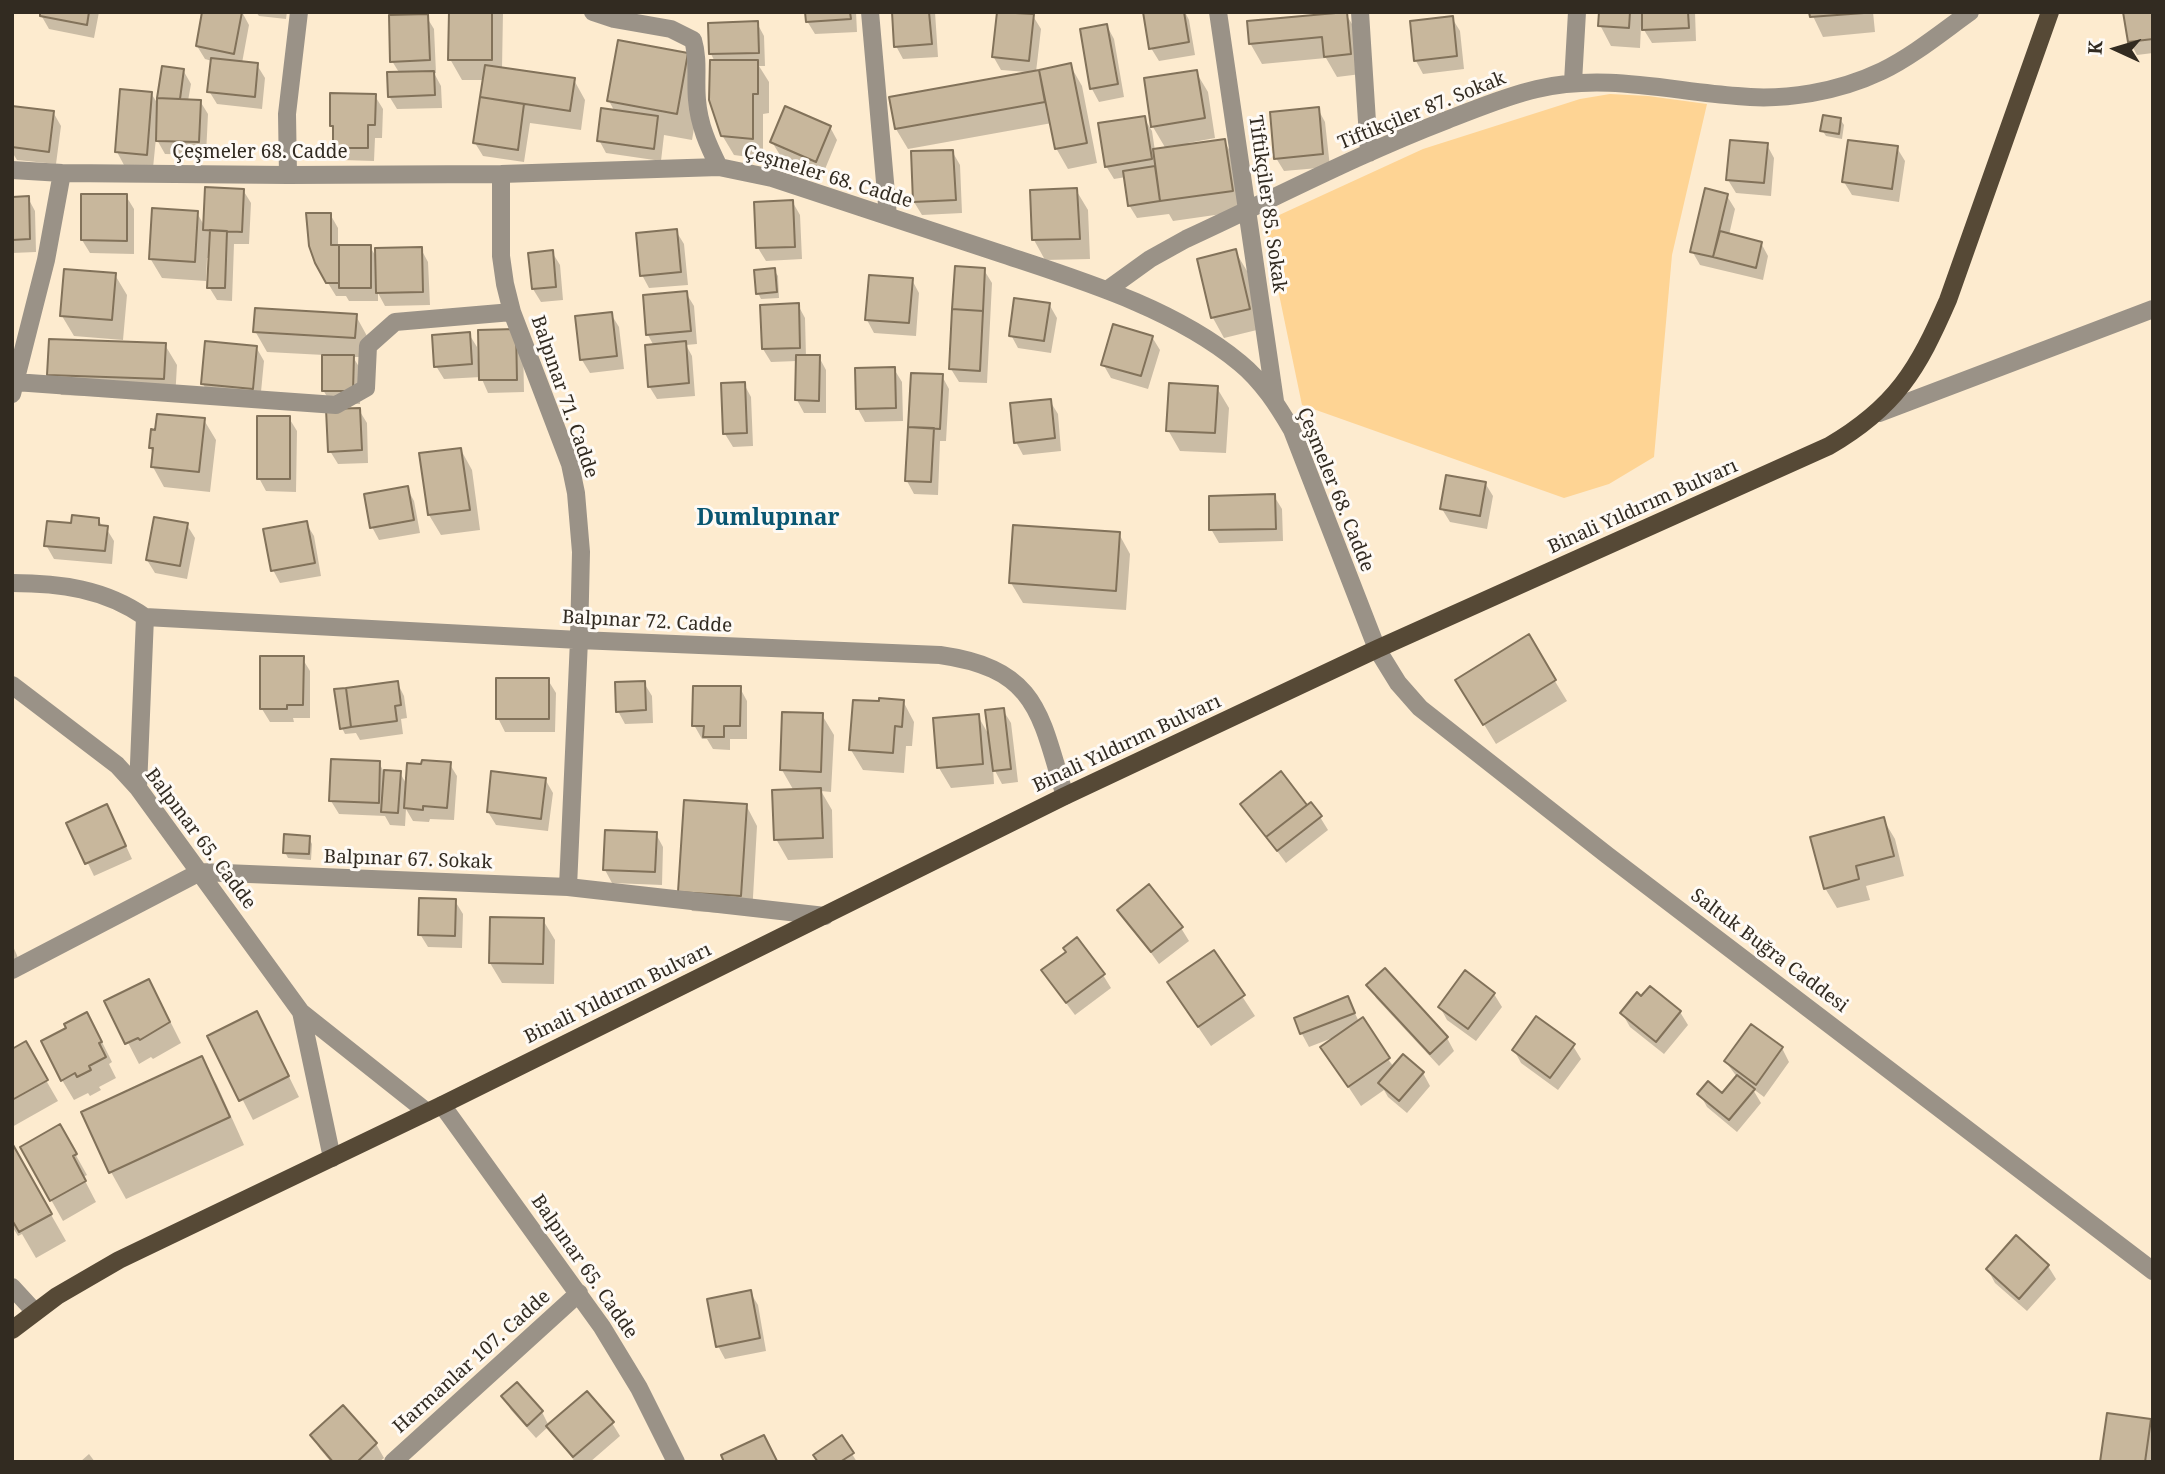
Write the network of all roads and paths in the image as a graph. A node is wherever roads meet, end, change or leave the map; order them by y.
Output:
1 (299, 12) edge
2 (593, 12) edge
3 (870, 12) edge
4 (1218, 12) edge
5 (1360, 12) edge
6 (1577, 12) edge
7 (1970, 12) edge
8 (2050, 12) edge
9 (1573, 82) junction
10 (1369, 153) junction
11 (719, 167) junction
12 (12, 170) edge
13 (62, 173) junction
14 (501, 174) junction
15 (288, 175) junction
16 (1247, 211) junction
17 (888, 216) junction
18 (1107, 290) junction
19 (2153, 309) edge
20 (512, 312) junction
21 (14, 388) edge
22 (1275, 401) junction
23 (1879, 413) junction
24 (12, 583) edge
25 (145, 617) junction
26 (579, 640) junction
27 (1377, 649) junction
28 (12, 685) edge
29 (138, 788) junction
30 (1065, 796) junction
31 (200, 872) junction
32 (568, 887) junction
33 (825, 916) junction
34 (12, 970) edge
35 (301, 1012) junction
36 (434, 1108) junction
37 (332, 1158) junction
38 (2153, 1270) edge
39 (12, 1287) edge
40 (579, 1293) junction
41 (35, 1312) junction
42 (12, 1330) edge
43 (393, 1462) edge
44 (676, 1462) edge

1 - 15 street
2 - 11 street
3 - 17 street
4 - 16 street, Tiftikçiler 85. Sokak
5 - 10 street
6 - 9 street
7 - 9 street, Tiftikçiler 87. Sokak
8 - 23 main road, Binali Yıldırım Bulvarı
9 - 10 street, Tiftikçiler 87. Sokak
10 - 16 street, Tiftikçiler 87. Sokak
11 - 14 street, Çeşmeler 68. Cadde
11 - 17 street, Çeşmeler 68. Cadde
12 - 13 street, Çeşmeler 68. Cadde
13 - 15 street, Çeşmeler 68. Cadde
13 - 21 street
14 - 15 street, Çeşmeler 68. Cadde
14 - 20 street, Balpınar 71. Cadde
16 - 18 street, Tiftikçiler 87. Sokak
16 - 22 street, Tiftikçiler 85. Sokak
17 - 18 street, Çeşmeler 68. Cadde
18 - 22 street, Çeşmeler 68. Cadde
19 - 23 street
20 - 21 street
20 - 26 street, Balpınar 71. Cadde
22 - 27 street, Çeşmeler 68. Cadde
23 - 27 main road, Binali Yıldırım Bulvarı
24 - 25 street
25 - 26 street, Balpınar 72. Cadde
25 - 29 street
26 - 30 street, Balpınar 72. Cadde
26 - 32 street, Balpınar 71. Cadde
27 - 30 main road, Binali Yıldırım Bulvarı
27 - 38 street, Saltuk Buğra Caddesi
28 - 29 street, Balpınar 65. Cadde
29 - 31 street, Balpınar 65. Cadde
30 - 33 main road, Binali Yıldırım Bulvarı
31 - 32 street, Balpınar 67. Sokak
31 - 34 street, Balpınar 67. Sokak
31 - 35 street, Balpınar 65. Cadde
32 - 33 street, Balpınar 67. Sokak
33 - 36 main road, Binali Yıldırım Bulvarı
35 - 36 street, Balpınar 65. Cadde
35 - 37 street, Balpınar 65. Cadde
36 - 37 main road, Binali Yıldırım Bulvarı
36 - 40 street, Balpınar 65. Cadde
37 - 41 main road, Binali Yıldırım Bulvarı
39 - 41 street
40 - 43 street, Harmanlar 107. Cadde
40 - 44 street, Balpınar 65. Cadde
41 - 42 main road, Binali Yıldırım Bulvarı

